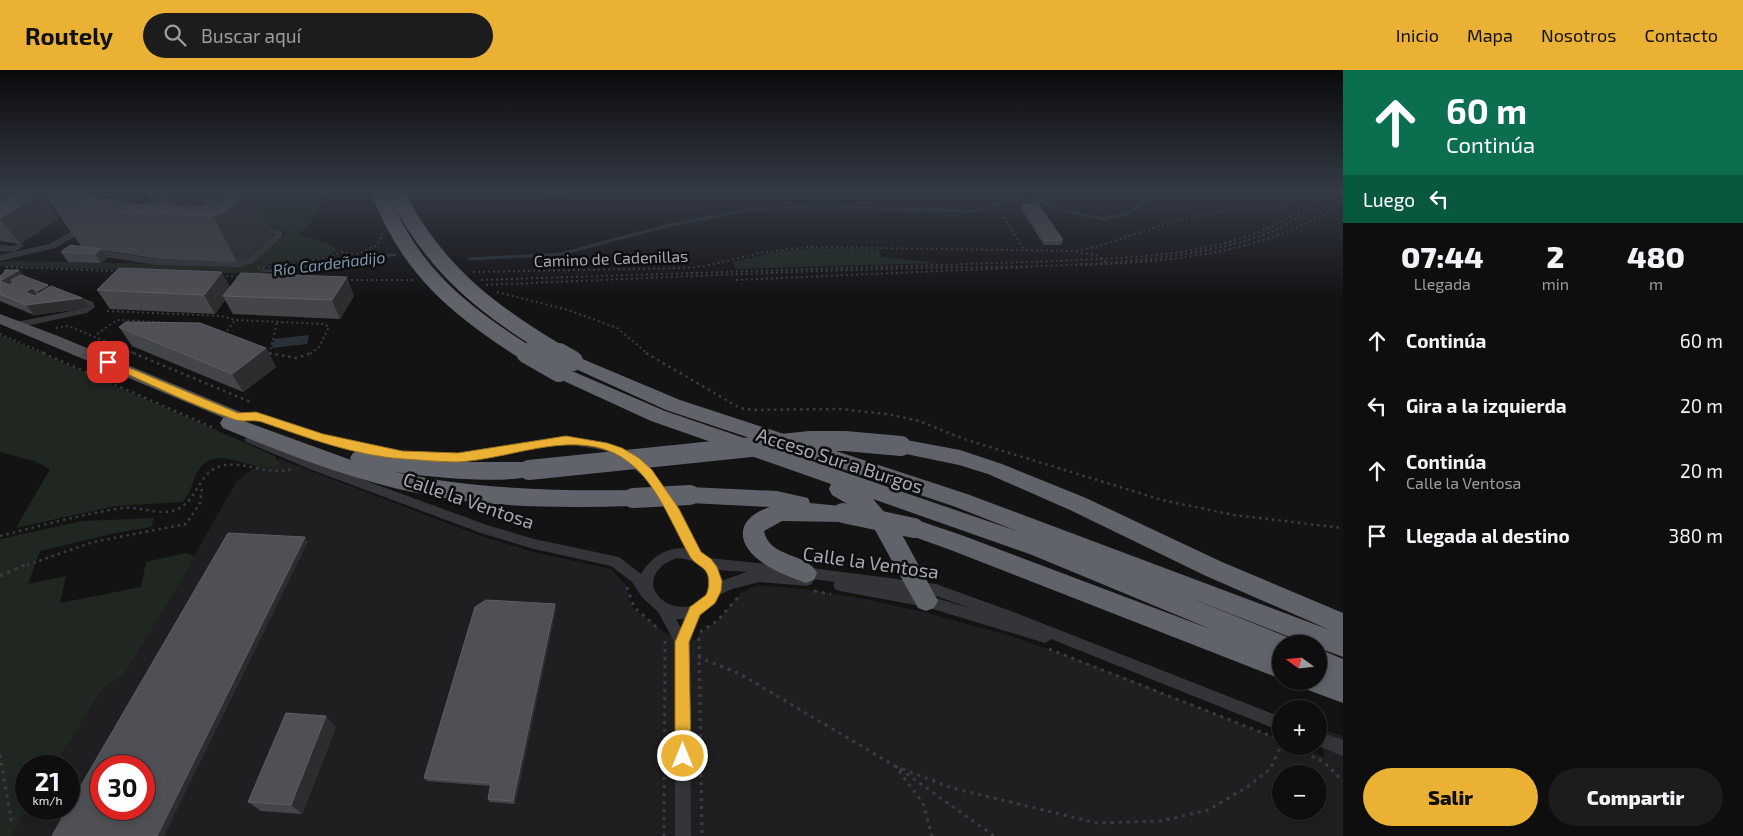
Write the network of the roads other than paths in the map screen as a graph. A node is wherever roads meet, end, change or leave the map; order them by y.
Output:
1 (86, 227) edge
2 (259, 227) edge
3 (394, 227) edge
4 (413, 227) edge
5 (20, 246) dead end
6 (0, 248) edge
7 (81, 251) edge
8 (1, 262) edge
9 (63, 294) edge
10 (0, 321) edge
11 (16, 325) junction
12 (563, 369) junction
13 (228, 423) junction
14 (843, 513) junction
15 (701, 560) junction
16 (793, 574) junction
17 (714, 591) junction
18 (647, 593) junction
19 (922, 594) junction
20 (664, 610) junction
21 (695, 611) junction
22 (1343, 624) edge
23 (682, 642) junction
24 (1272, 642) edge
25 (1343, 646) edge
26 (1272, 664) edge
27 (1328, 665) edge
28 (1343, 671) edge
29 (1328, 685) edge
30 (1343, 691) edge
31 (1272, 720) edge
32 (1327, 742) edge
33 (1343, 748) edge
34 (684, 836) edge

1 - 8 street
2 - 7 street
3 - 12 highway, bridge
4 - 12 highway, Acceso Sur a Burgos, bridge
5 - 6 street
9 - 11 street, Calle la Ventosa
10 - 11 main road, Calle la Ventosa
10 - 13 main road, Calle la Ventosa
11 - 13 main road, Calle la Ventosa
12 - 19 highway
12 - 24 highway, Acceso Sur a Burgos
12 - 25 highway, Acceso Sur a Burgos
13 - 14 highway, bridge
13 - 15 street, Calle la Ventosa
13 - 18 street, Calle la Ventosa
13 - 22 highway, bridge
14 - 16 highway
14 - 26 highway, bridge
15 - 16 street, Calle la Ventosa
15 - 17 street
15 - 18 street
16 - 17 street, Calle la Ventosa
16 - 19 street, Calle la Ventosa
16 - 19 street, Calle la Ventosa
17 - 21 street
18 - 20 street
19 - 31 street, Calle la Ventosa
20 - 21 street
20 - 23 street
21 - 23 street
23 - 34 street
27 - 28 highway
29 - 30 highway
32 - 33 street

